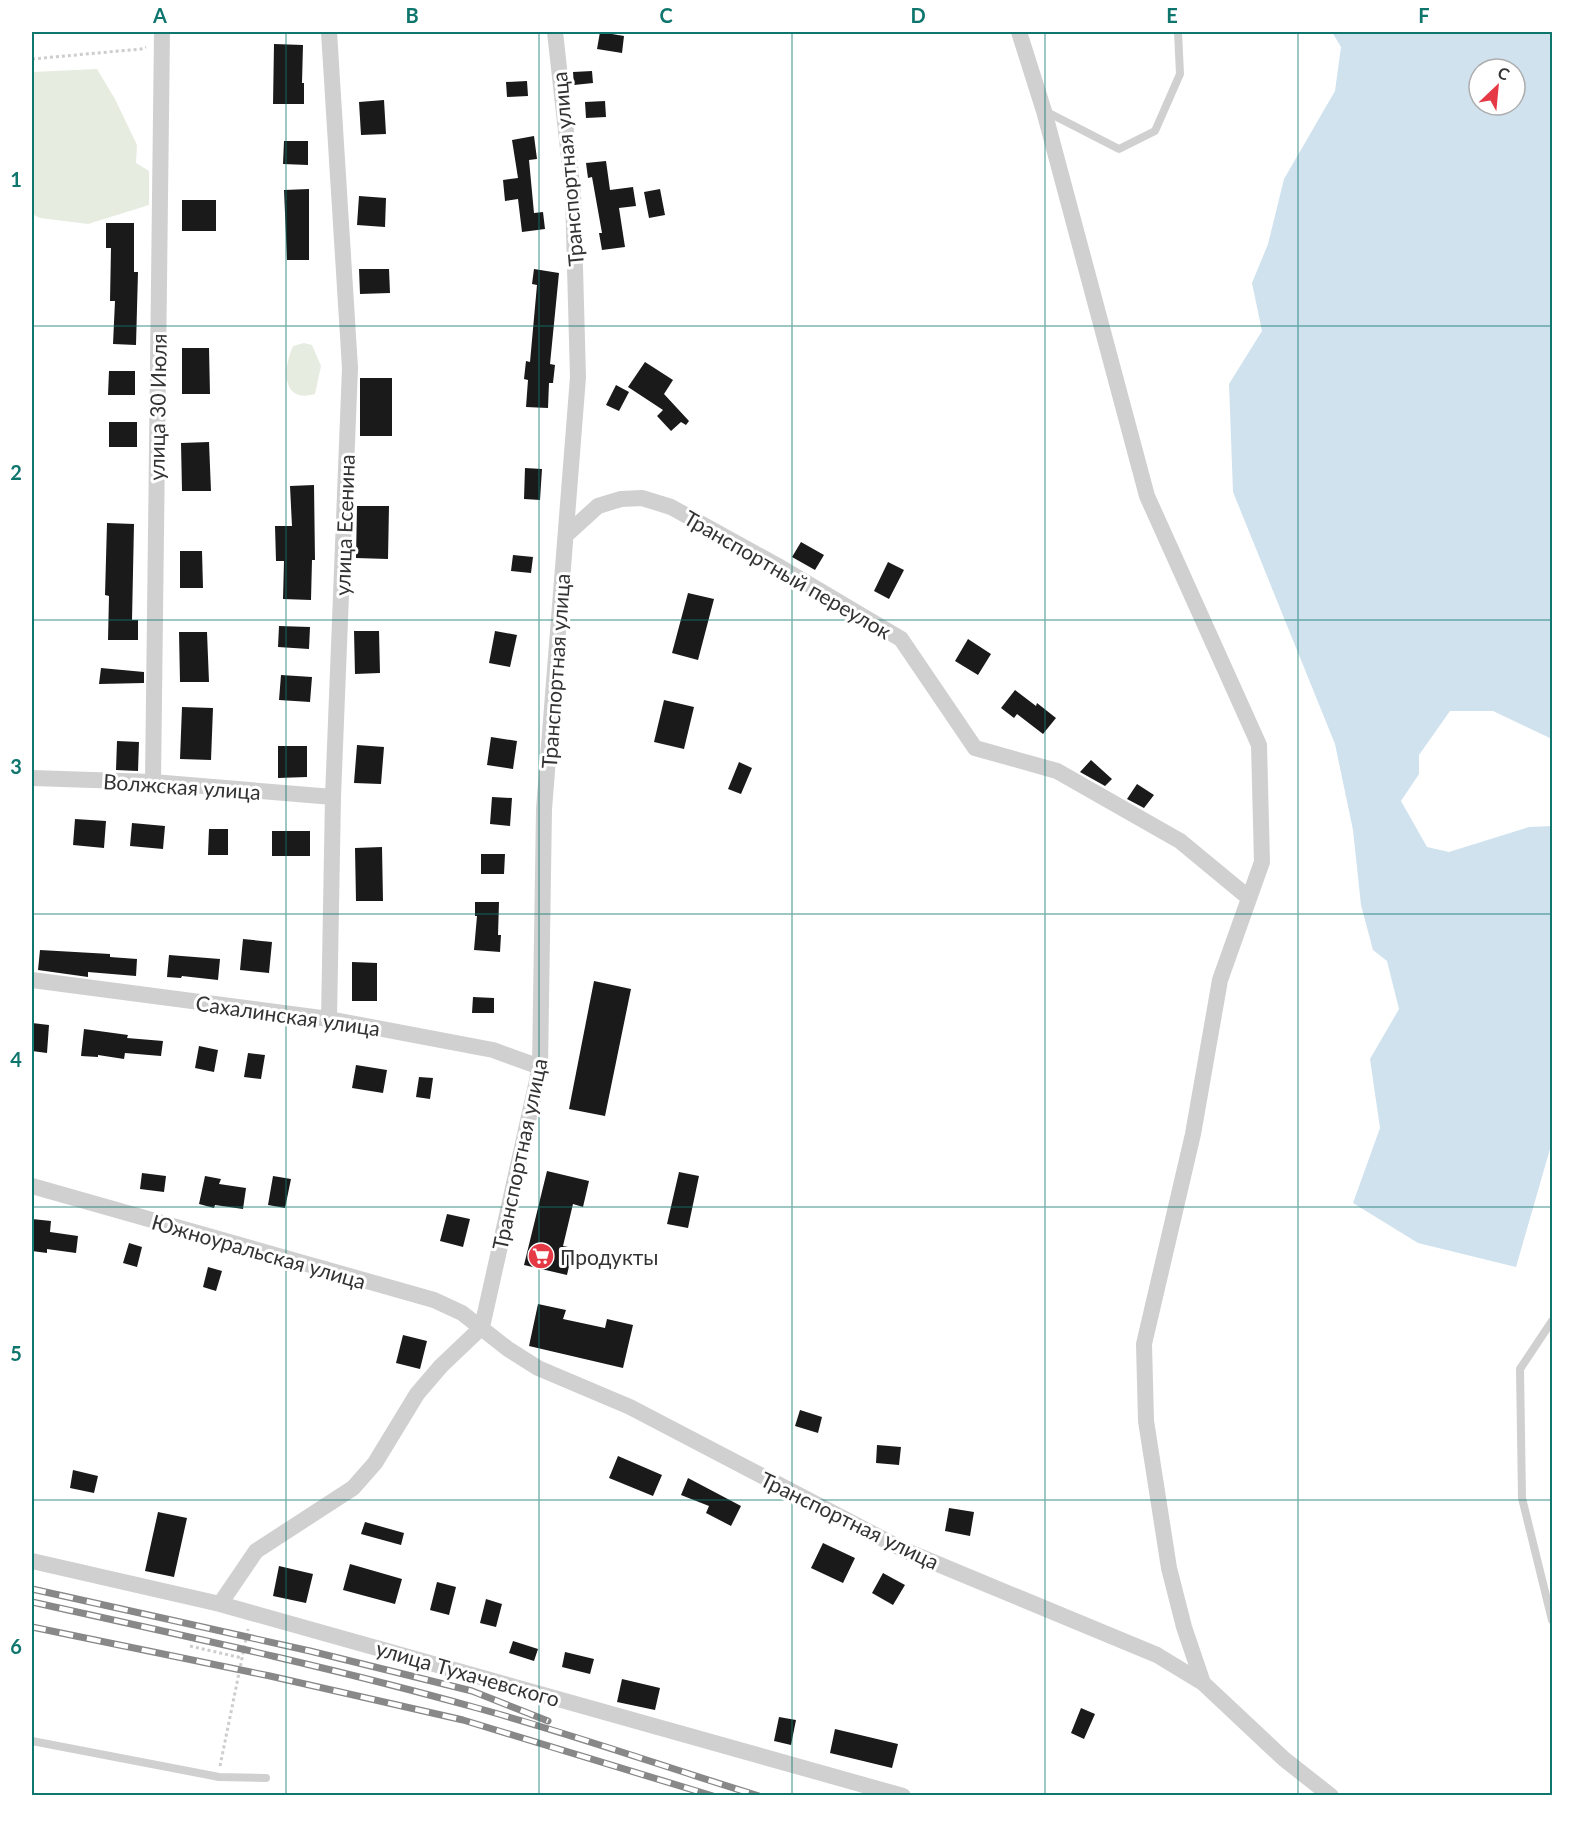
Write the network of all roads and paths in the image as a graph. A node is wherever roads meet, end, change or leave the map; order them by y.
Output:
1 (329, 32) edge
2 (555, 32) edge
3 (1019, 32) edge
4 (1178, 32) edge
5 (162, 36) edge
6 (32, 59) edge
7 (1044, 111) junction
8 (566, 535) junction
9 (32, 778) edge
10 (153, 782) junction
11 (333, 797) junction
12 (1249, 898) junction
13 (32, 981) edge
14 (329, 1019) junction
15 (540, 1067) junction
16 (32, 1186) edge
17 (1552, 1321) edge
18 (482, 1327) junction
19 (32, 1561) edge
20 (220, 1604) junction
21 (251, 1612) junction
22 (1552, 1620) edge
23 (190, 1646) dead end
24 (242, 1658) junction
25 (1203, 1683) junction
26 (32, 1741) edge
27 (221, 1757) dead end
28 (266, 1778) dead end
29 (903, 1796) edge
30 (1331, 1796) edge

1 - 11 street, улица Есенина
2 - 8 street, Транспортная улица
3 - 7 street
4 - 7 lane
5 - 6 path
5 - 10 street, улица 30 Июля
7 - 12 street
8 - 12 street, Транспортный переулок
8 - 15 street, Транспортная улица
9 - 10 street, Волжская улица
10 - 11 street, Волжская улица
11 - 14 street, улица Есенина
12 - 25 street
13 - 14 street, Сахалинская улица
14 - 15 street, Сахалинская улица
15 - 18 street, Транспортная улица
16 - 18 street, Южноуральская улица
17 - 22 lane
18 - 20 street
18 - 25 street, Транспортная улица
19 - 20 street, улица Тухачевского
20 - 21 street, улица Тухачевского
21 - 24 path
21 - 29 street, улица Тухачевского
23 - 24 path
24 - 27 path
25 - 30 street, Транспортная улица
26 - 28 lane

